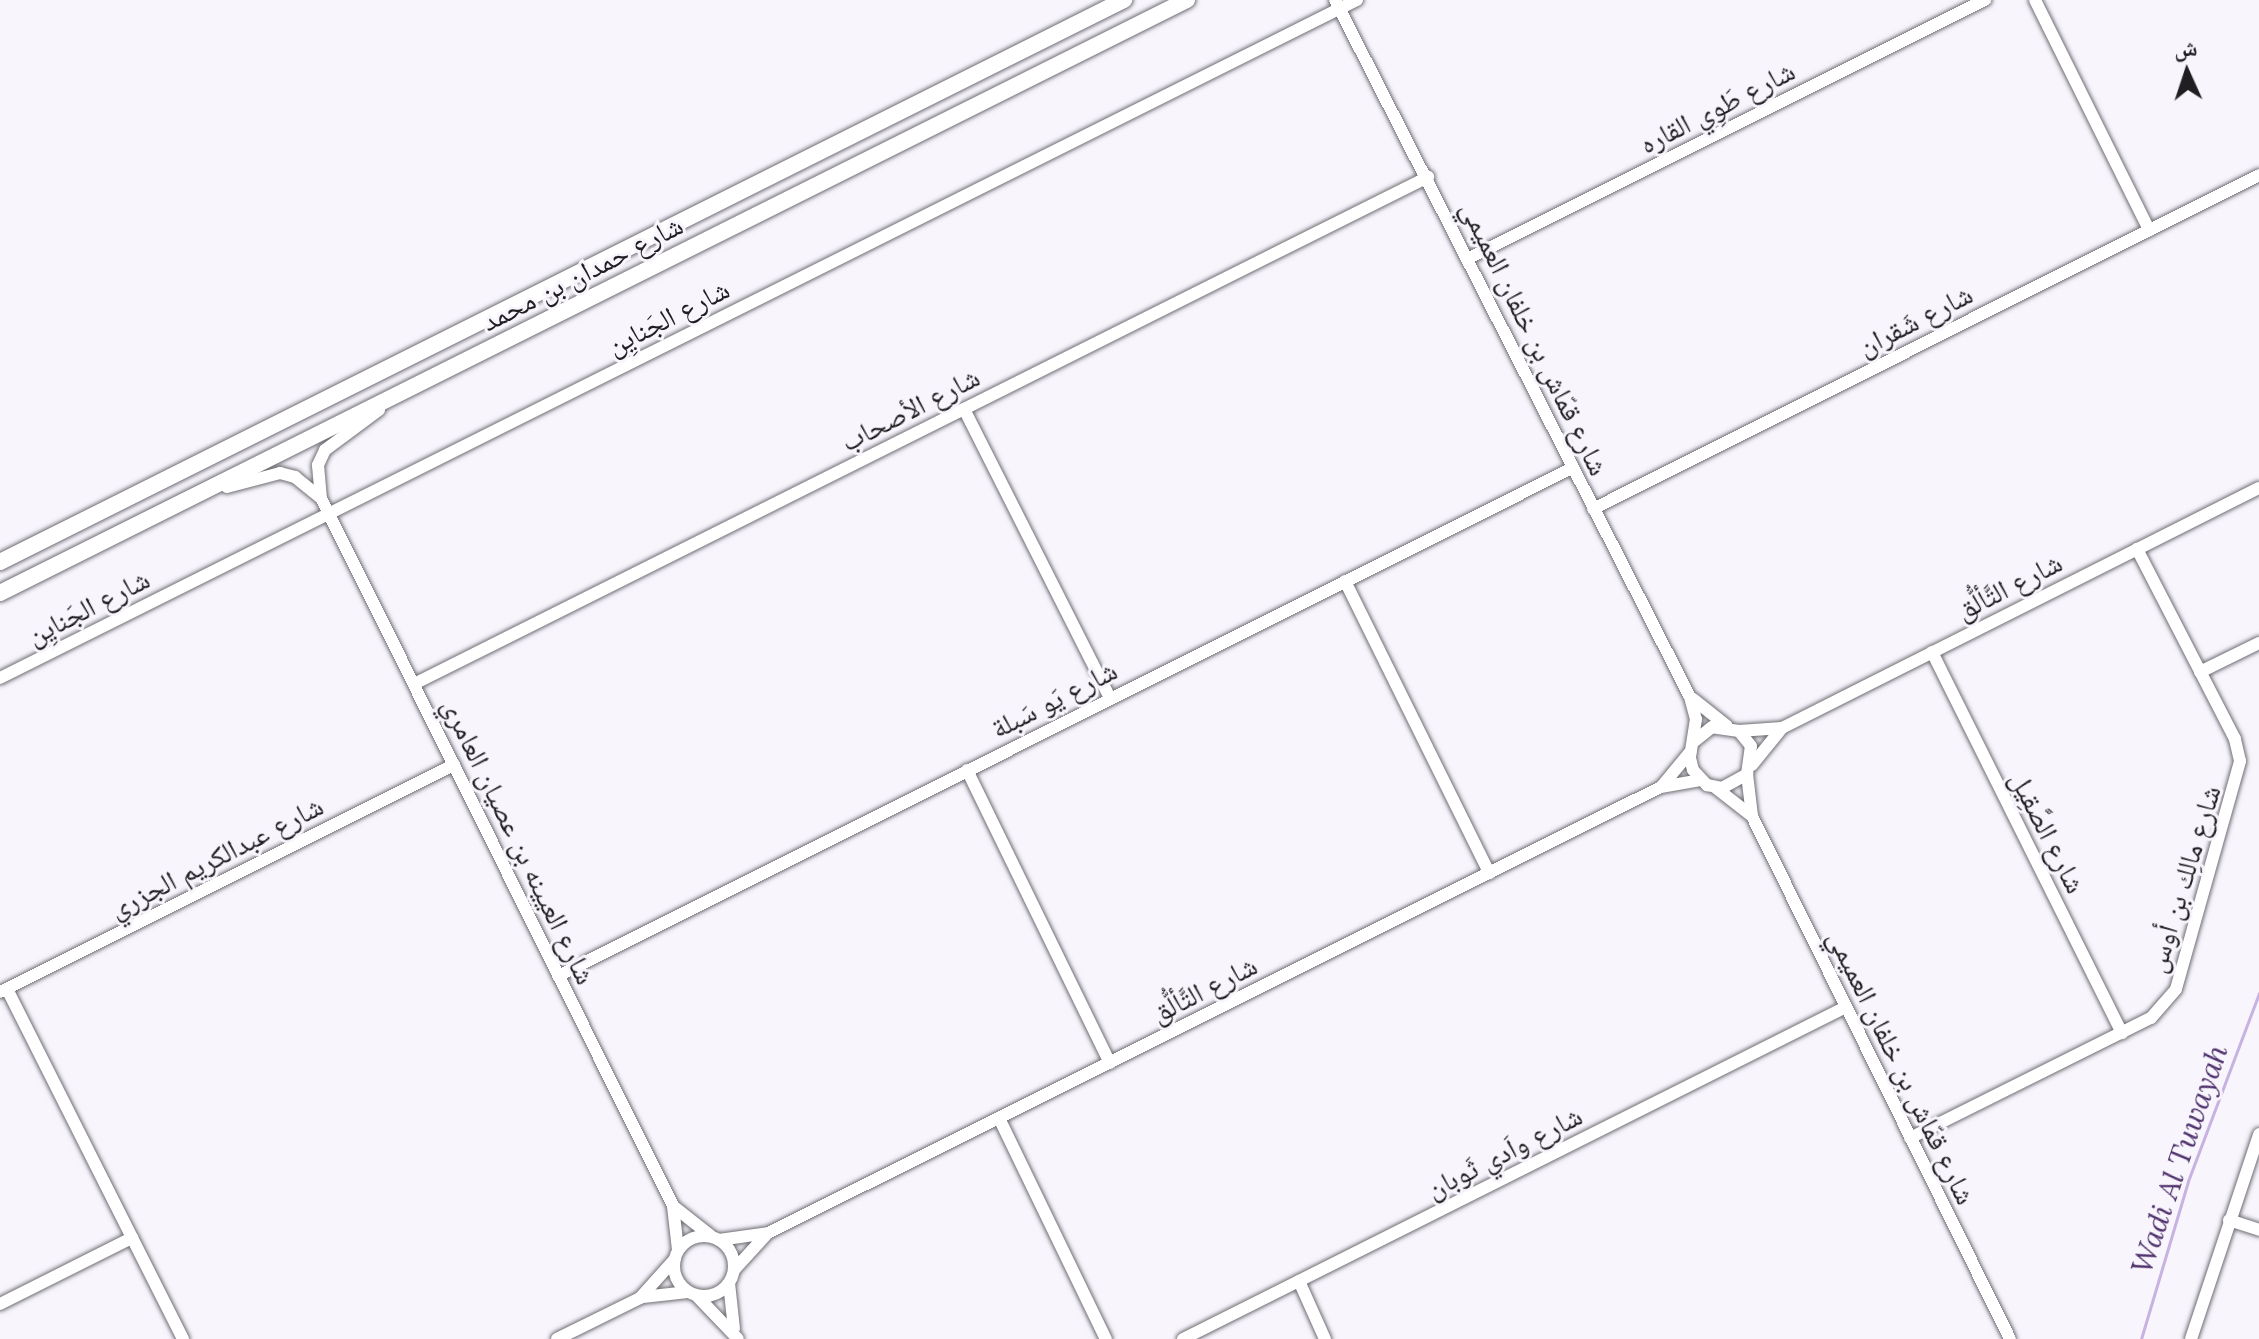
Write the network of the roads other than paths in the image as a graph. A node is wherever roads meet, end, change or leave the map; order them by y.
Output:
1 (1124, 0) edge
2 (1187, 0) edge
3 (1357, 0) edge
4 (1985, 0) edge
5 (2035, 0) edge
6 (1337, 4) edge
7 (2259, 175) edge
8 (1428, 177) junction
9 (2149, 230) junction
10 (1471, 257) junction
11 (393, 396) junction
12 (964, 409) junction
13 (1572, 468) junction
14 (2259, 488) edge
15 (321, 498) junction
16 (186, 500) junction
17 (1593, 509) junction
18 (329, 513) junction
19 (2137, 549) junction
20 (0, 562) edge
21 (1345, 581) junction
22 (0, 593) edge
23 (2259, 643) edge
24 (1932, 652) junction
25 (2200, 672) junction
26 (0, 678) edge
27 (414, 684) junction
28 (1690, 697) junction
29 (1110, 698) junction
30 (1782, 728) junction
31 (1733, 729) junction
32 (1693, 746) junction
33 (454, 765) junction
34 (967, 770) junction
35 (1750, 770) junction
36 (1701, 780) junction
37 (1661, 787) junction
38 (1714, 787) junction
39 (1752, 816) junction
40 (1489, 873) junction
41 (558, 976) junction
42 (4, 991) edge
43 (1846, 1007) junction
44 (2122, 1033) junction
45 (1110, 1063) junction
46 (999, 1118) junction
47 (2259, 1134) edge
48 (1910, 1138) junction
49 (673, 1206) junction
50 (2229, 1220) junction
51 (2259, 1230) edge
52 (768, 1233) junction
53 (132, 1238) junction
54 (716, 1238) junction
55 (676, 1254) junction
56 (734, 1270) junction
57 (1299, 1281) junction
58 (729, 1283) junction
59 (692, 1294) junction
60 (640, 1298) junction
61 (0, 1304) edge
62 (736, 1336) edge
63 (183, 1339) edge
64 (557, 1339) edge
65 (1106, 1339) edge
66 (1183, 1339) edge
67 (1325, 1339) edge
68 (2010, 1339) edge
69 (2191, 1339) edge

1 - 20 main road, شارع حمدان بن محمد
2 - 11 main road, شارع حمدان بن محمد
3 - 6 street, شارع الجَنايِن
4 - 10 street, شارع طَوِي القاره
5 - 9 street
6 - 8 street, شارع قمّاش بن خلفان العميمي
6 - 18 street, شارع الجَنايِن
7 - 9 street, شارع شَقران
8 - 10 street, شارع قمّاش بن خلفان العميمي
8 - 12 street, شارع الأصحاب
9 - 17 street, شارع شَقران
10 - 13 street, شارع قمّاش بن خلفان العميمي
11 - 15 street, شارع العيينه بن عصيان العامري
11 - 16 main road, شارع حمدان بن محمد
12 - 27 street, شارع الأصحاب
12 - 29 street
13 - 17 street, شارع قمّاش بن خلفان العميمي
13 - 21 street, شارع يَو سَبلة
14 - 19 street, شارع التَّألُّق
15 - 16 street, شارع العيينه بن عصيان العامري
15 - 18 street, شارع العيينه بن عصيان العامري
16 - 22 main road, شارع حمدان بن محمد
17 - 28 street, شارع قمّاش بن خلفان العميمي
18 - 26 street, شارع الجَنايِن
18 - 27 street, شارع العيينه بن عصيان العامري
19 - 24 street, شارع التَّألُّق
19 - 25 street, شارع مالِك بن أوس
21 - 29 street, شارع يَو سَبلة
21 - 40 street
23 - 25 street
24 - 30 street, شارع التَّألُّق
24 - 44 street, شارع الصَّقِيل
25 - 44 street, شارع مالِك بن أوس
27 - 33 street, شارع العيينه بن عصيان العامري
28 - 31 street, شارع قمّاش بن خلفان العميمي
28 - 32 street, شارع قمّاش بن خلفان العميمي
29 - 34 street, شارع يَو سَبلة
30 - 31 street, شارع التَّألُّق
30 - 35 street, شارع التَّألُّق
31 - 32 street
31 - 35 street
32 - 36 street
32 - 37 street, شارع التَّألُّق
33 - 41 street, شارع العيينه بن عصيان العامري
33 - 42 street, شارع عبدالكريم الجزري
34 - 41 street, شارع يَو سَبلة
34 - 45 street
35 - 38 street
35 - 39 street, شارع قمّاش بن خلفان العميمي
36 - 37 street, شارع التَّألُّق
36 - 38 street
37 - 40 street, شارع التَّألُّق
38 - 39 street, شارع قمّاش بن خلفان العميمي
39 - 43 street, شارع قمّاش بن خلفان العميمي
40 - 45 street, شارع التَّألُّق
41 - 49 street, شارع العيينه بن عصيان العامري
42 - 53 street
43 - 48 street, شارع قمّاش بن خلفان العميمي
43 - 57 street, شارع واَدي ثَوبان
44 - 48 street, شارع مالِك بن أوس
45 - 46 street, شارع التَّألُّق
46 - 52 street, شارع التَّألُّق
46 - 65 street
47 - 50 street
48 - 68 street, شارع قمّاش بن خلفان العميمي
49 - 54 street, شارع العيينه بن عصيان العامري
49 - 55 street, شارع العيينه بن عصيان العامري
50 - 51 street
50 - 69 street
52 - 54 street, شارع التَّألُّق
52 - 56 street, شارع التَّألُّق
53 - 61 street
53 - 63 street
54 - 55 street
54 - 56 street
55 - 59 street
55 - 60 street
56 - 58 street
57 - 66 street, شارع واَدي ثَوبان
57 - 67 street
58 - 59 street
58 - 62 street
59 - 60 street
59 - 62 street
60 - 64 street

